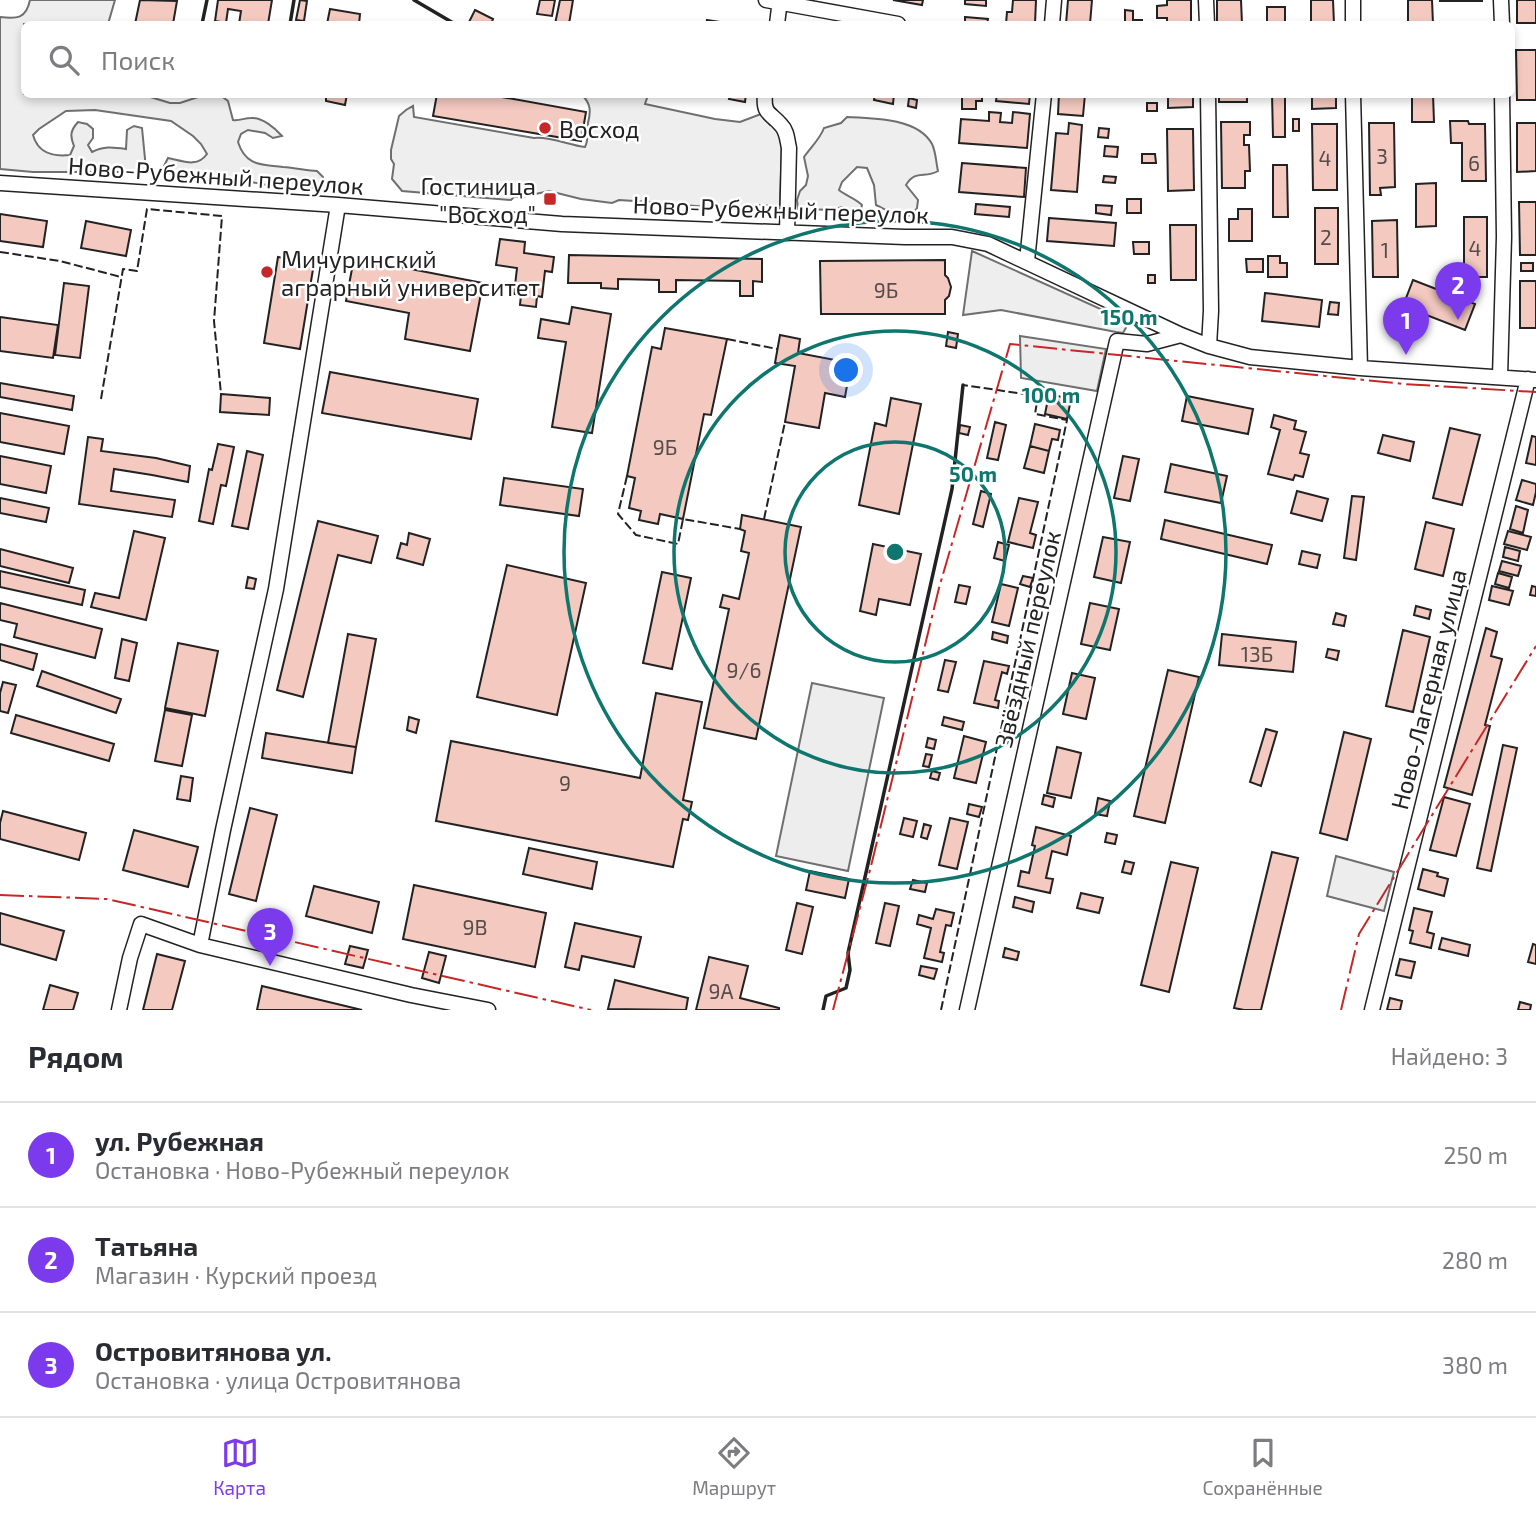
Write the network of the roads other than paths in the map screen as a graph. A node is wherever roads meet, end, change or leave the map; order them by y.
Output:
1 (1054, 0) edge
2 (1206, 0) edge
3 (1353, 0) edge
4 (1501, 0) edge
5 (775, 1) edge
6 (777, 21) edge
7 (882, 21) edge
8 (1052, 21) edge
9 (1207, 21) edge
10 (1353, 21) edge
11 (1502, 21) edge
12 (765, 98) edge
13 (1044, 98) edge
14 (1208, 98) edge
15 (1353, 98) edge
16 (1502, 98) edge
17 (0, 183) edge
18 (338, 205) junction
19 (787, 233) junction
20 (1027, 261) junction
21 (1181, 335) junction
22 (1209, 346) junction
23 (1360, 368) junction
24 (1500, 377) junction
25 (1532, 380) edge
26 (200, 945) junction
27 (119, 1010) edge
28 (488, 1010) edge
29 (967, 1010) edge
30 (1373, 1010) edge

1 - 8 street
2 - 9 street
3 - 10 street
4 - 11 street
5 - 6 street
5 - 7 street
12 - 19 street
13 - 20 street
14 - 22 street
15 - 23 street
16 - 24 street
17 - 18 street, Ново-Рубежный переулок
18 - 19 street, Ново-Рубежный переулок
18 - 26 street
19 - 20 street, Ново-Рубежный переулок
20 - 21 street, Ново-Рубежный переулок
21 - 22 street, Ново-Рубежный переулок
21 - 29 street, Звёздный переулок
22 - 23 street, Ново-Рубежный переулок
23 - 24 street, Ново-Рубежный переулок
24 - 25 street, Ново-Рубежный переулок
25 - 30 street, Ново-Лагерная улица
26 - 27 street
26 - 28 street

